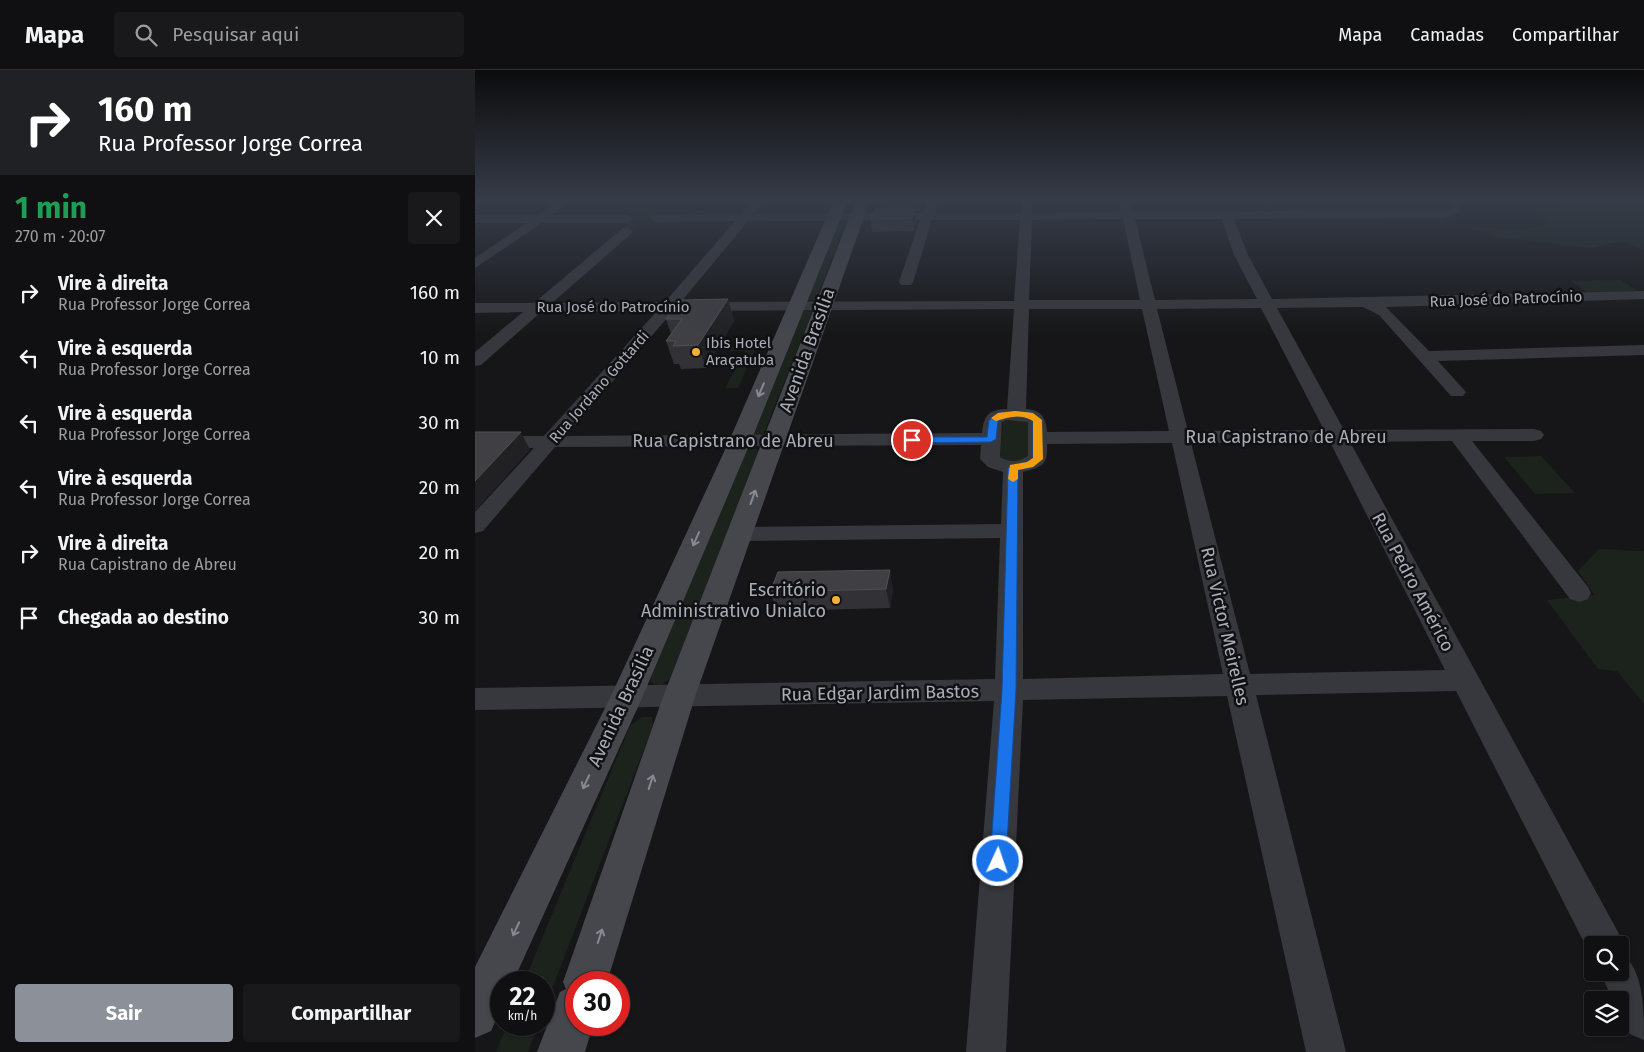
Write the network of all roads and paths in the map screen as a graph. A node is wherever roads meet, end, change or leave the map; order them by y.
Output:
1 (501, 246) edge
2 (612, 246) edge
3 (720, 246) edge
4 (828, 246) edge
5 (839, 246) edge
6 (918, 246) edge
7 (1025, 246) edge
8 (1135, 246) edge
9 (1238, 246) edge
10 (475, 264) edge
11 (906, 282) dead end
12 (1644, 295) edge
13 (1309, 299) junction
14 (1265, 300) junction
15 (1368, 303) junction
16 (1149, 305) junction
17 (823, 306) junction
18 (1022, 306) junction
19 (669, 307) junction
20 (795, 307) junction
21 (475, 308) edge
22 (538, 308) junction
23 (1644, 350) edge
24 (1425, 356) junction
25 (475, 362) edge
26 (1457, 392) dead end
27 (1015, 414) junction
28 (1534, 435) dead end
29 (1458, 436) junction
30 (1337, 437) junction
31 (1037, 438) junction
32 (1181, 438) junction
33 (991, 439) junction
34 (740, 441) junction
35 (774, 441) junction
36 (475, 442) edge
37 (550, 442) junction
38 (1013, 468) junction
39 (475, 526) edge
40 (1012, 531) junction
41 (740, 534) junction
42 (1579, 593) dead end
43 (1465, 680) junction
44 (1239, 685) junction
45 (1009, 690) junction
46 (679, 697) junction
47 (626, 698) junction
48 (475, 699) edge
49 (1600, 936) edge
50 (589, 971) edge
51 (1624, 981) edge
52 (475, 1015) edge
53 (1644, 1020) edge
54 (566, 1036) edge
55 (561, 1052) edge
56 (986, 1052) edge
57 (1326, 1052) edge

1 - 10 street
2 - 22 street
3 - 19 street, Rua Jordano Gottardi
4 - 20 main road, Avenida Brasília
5 - 17 main road, Avenida Brasília
6 - 11 street
7 - 18 street
8 - 16 street, Rua Victor Meirelles
9 - 14 street, Rua Pedro Américo
12 - 15 street, Rua José do Patrocínio
13 - 14 street
13 - 15 street, Rua José do Patrocínio
13 - 15 street
14 - 16 street
14 - 30 street, Rua Pedro Américo
15 - 24 street
16 - 18 street, Rua José do Patrocínio
16 - 32 street, Rua Victor Meirelles
17 - 18 street, Rua José do Patrocínio
17 - 20 street, Rua José do Patrocínio
17 - 35 main road, Avenida Brasília
18 - 27 street
19 - 20 street, Rua José do Patrocínio
19 - 22 street, Rua José do Patrocínio
19 - 37 street, Rua Jordano Gottardi
20 -> 34 main road, Avenida Brasília
21 - 22 street, Rua José do Patrocínio
22 - 25 street
23 - 24 street
24 - 26 street
27 - 31 street
27 - 33 street
28 - 29 street, Rua Capistrano de Abreu
29 - 30 street, Rua Capistrano de Abreu
29 - 42 street
30 - 32 street, Rua Capistrano de Abreu
30 - 43 street, Rua Pedro Américo
31 - 32 street, Rua Capistrano de Abreu
31 - 38 street
32 - 44 street, Rua Victor Meirelles
33 - 35 street, Rua Capistrano de Abreu
33 - 38 street
34 - 35 street, Rua Capistrano de Abreu
34 - 37 street, Rua Capistrano de Abreu
34 -> 47 main road, Avenida Brasília
41 -> 35 main road, Avenida Brasília
36 - 37 street, Rua Capistrano de Abreu
37 - 39 street, Rua Jordano Gottardi
38 - 40 street
40 - 41 street
40 - 45 street
41 - 46 main road, Avenida Brasília
43 - 44 street, Rua Edgar Jardim Bastos
43 - 49 street, Rua Pedro Américo
44 - 45 street, Rua Edgar Jardim Bastos
44 - 57 street, Rua Victor Meirelles
45 - 46 street, Rua Edgar Jardim Bastos
45 - 56 street
46 - 47 street, Rua Edgar Jardim Bastos
50 -> 46 main road, Avenida Brasília
47 - 48 street, Rua Edgar Jardim Bastos
47 -> 52 main road, Avenida Brasília
51 - 53 street
54 - 55 main road

